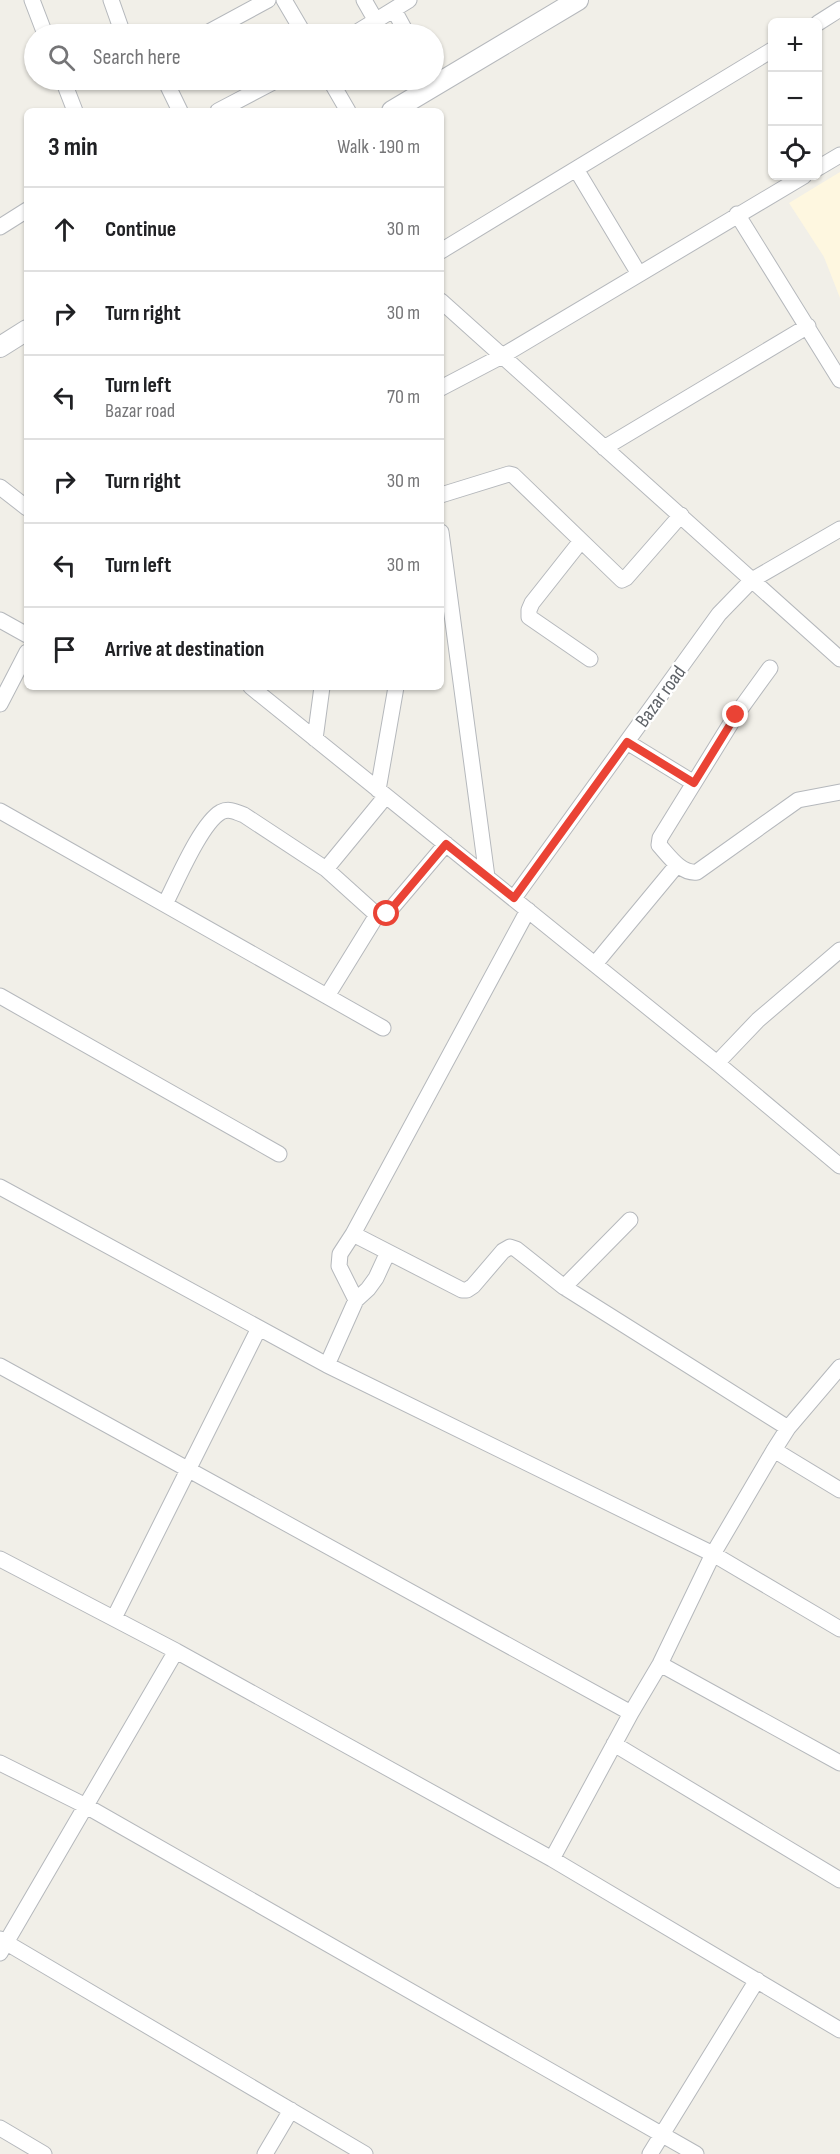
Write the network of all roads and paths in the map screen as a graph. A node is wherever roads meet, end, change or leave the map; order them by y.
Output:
1 (32, 0) edge
2 (111, 0) edge
3 (268, 0) edge
4 (284, 0) edge
5 (364, 0) edge
6 (410, 0) edge
7 (578, 0) edge
8 (840, 9) edge
9 (393, 10) junction
10 (822, 20) edge
11 (376, 21) junction
12 (41, 24) edge
13 (119, 24) edge
14 (224, 24) edge
15 (298, 24) edge
16 (371, 24) edge
17 (401, 24) edge
18 (768, 52) edge
19 (444, 76) edge
20 (67, 90) edge
21 (170, 90) edge
22 (258, 90) edge
23 (336, 90) edge
24 (422, 90) edge
25 (74, 108) edge
26 (179, 108) edge
27 (224, 108) edge
28 (346, 108) edge
29 (396, 108) edge
30 (840, 155) edge
31 (822, 166) edge
32 (576, 169) junction
33 (797, 180) edge
34 (24, 212) edge
35 (737, 214) junction
36 (0, 227) edge
37 (444, 248) edge
38 (639, 274) junction
39 (444, 304) edge
40 (808, 326) junction
41 (24, 332) edge
42 (0, 347) edge
43 (502, 356) junction
44 (840, 380) edge
45 (444, 386) edge
46 (604, 448) junction
47 (0, 487) edge
48 (444, 494) edge
49 (24, 504) edge
50 (681, 516) junction
51 (840, 529) edge
52 (581, 541) junction
53 (752, 580) junction
54 (444, 582) edge
55 (446, 616) edge
56 (0, 620) edge
57 (24, 633) edge
58 (24, 658) edge
59 (590, 659) dead end
60 (840, 659) edge
61 (770, 668) dead end
62 (255, 690) edge
63 (322, 690) edge
64 (396, 690) edge
65 (0, 704) edge
66 (315, 739) junction
67 (627, 742) junction
68 (694, 783) junction
69 (840, 792) edge
70 (382, 793) junction
71 (0, 811) edge
72 (446, 844) junction
73 (677, 865) junction
74 (326, 869) junction
75 (487, 877) junction
76 (514, 898) junction
77 (165, 904) junction
78 (528, 910) junction
79 (377, 915) junction
80 (839, 954) edge
81 (595, 964) junction
82 (0, 996) edge
83 (327, 996) junction
84 (383, 1028) dead end
85 (717, 1063) junction
86 (279, 1154) dead end
87 (840, 1166) edge
88 (0, 1187) edge
89 (630, 1220) dead end
90 (353, 1234) junction
91 (388, 1252) junction
92 (564, 1287) junction
93 (356, 1300) junction
94 (259, 1328) junction
95 (327, 1365) junction
96 (0, 1366) edge
97 (840, 1367) edge
98 (788, 1428) junction
99 (774, 1450) junction
100 (188, 1469) junction
101 (840, 1490) edge
102 (713, 1554) junction
103 (0, 1559) edge
104 (114, 1618) junction
105 (840, 1629) edge
106 (176, 1651) junction
107 (660, 1664) junction
108 (631, 1713) junction
109 (614, 1744) junction
110 (0, 1763) edge
111 (840, 1763) edge
112 (86, 1806) junction
113 (552, 1859) junction
114 (840, 1880) edge
115 (2, 1945) edge
116 (757, 1980) junction
117 (840, 2030) edge
118 (291, 2110) junction
119 (0, 2128) edge
120 (662, 2134) junction
121 (44, 2154) edge
122 (265, 2154) edge
123 (365, 2154) edge
124 (650, 2154) edge
125 (696, 2154) edge

1 - 12 street
2 - 13 street
3 - 14 street
4 - 15 street
5 - 11 street
6 - 9 street
7 - 19 street
8 - 10 street
9 - 11 street
9 - 17 street
11 - 16 street
18 - 32 street
20 - 25 street
21 - 26 street
22 - 27 street
23 - 28 street
24 - 29 street
30 - 31 street
32 - 37 street
32 - 38 street
33 - 35 street
34 - 36 street
35 - 38 street
35 - 40 street
38 - 43 street
39 - 43 street
40 - 44 street
40 - 46 street
41 - 42 street
43 - 45 street
43 - 46 street
46 - 50 street
47 - 49 street
48 - 52 street
50 - 52 street
50 - 53 street
51 - 53 street, Bazar road
52 - 59 street
53 - 60 street
53 - 67 street, Bazar road
54 - 55 street
55 - 75 street
56 - 57 street
58 - 65 street
61 - 68 street
62 - 66 street
63 - 66 street
64 - 70 street
66 - 70 street
67 - 68 street
67 - 76 street, Bazar road
68 - 73 street
69 - 73 street
70 - 72 street
70 - 74 street
71 - 77 street
72 - 75 street
72 - 79 street
73 - 81 street
74 - 77 street
74 - 79 street
75 - 76 street
76 - 78 street
77 - 83 street
78 - 81 street
78 - 90 street
79 - 83 street
80 - 85 street
81 - 85 street
82 - 86 street
83 - 84 street
85 - 87 street
88 - 94 street
89 - 92 street
90 - 91 street
90 - 93 street
91 - 92 street
91 - 93 street
92 - 98 street
93 - 95 street
94 - 95 street
94 - 100 street
95 - 102 street
96 - 100 street
97 - 98 street
98 - 99 street
99 - 101 street
99 - 102 street
100 - 104 street
100 - 108 street
102 - 105 street
102 - 107 street
103 - 104 street
104 - 106 street
106 - 112 street
106 - 113 street
107 - 108 street
107 - 111 street
108 - 109 street
109 - 113 street
109 - 114 street
110 - 112 street
112 - 115 street
112 - 120 street
113 - 116 street
115 - 118 street
116 - 117 street
116 - 120 street
118 - 122 street
118 - 123 street
119 - 121 street
120 - 124 street
120 - 125 street

